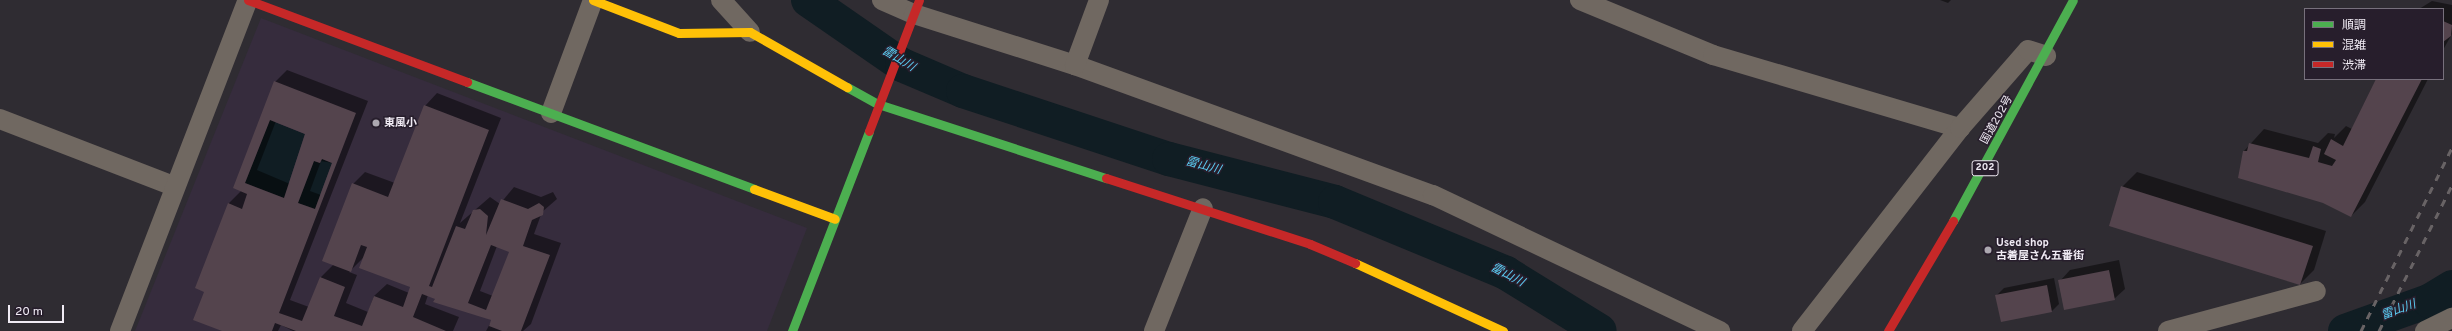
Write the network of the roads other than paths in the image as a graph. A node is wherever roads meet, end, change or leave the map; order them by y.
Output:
1 (248, 0) edge
2 (593, 0) edge
3 (721, 0) edge
4 (882, 0) edge
5 (1099, 0) edge
6 (1580, 0) edge
7 (2073, 0) edge
8 (916, 7) edge
9 (750, 32) junction
10 (2046, 56) junction
11 (1075, 65) junction
12 (878, 104) junction
13 (551, 113) junction
14 (0, 119) edge
15 (1960, 128) junction
16 (174, 186) junction
17 (1203, 208) junction
18 (836, 219) junction
19 (2316, 291) dead end
20 (2452, 318) edge
21 (2431, 330) edge
22 (120, 331) edge
23 (792, 331) edge
24 (1154, 331) edge
25 (1503, 331) edge
26 (1720, 331) edge
27 (1802, 331) edge
28 (1888, 331) edge
29 (2168, 331) edge

1 - 13 main road
1 - 16 street
2 - 9 main road
2 - 13 street
3 - 9 street
4 - 8 street
5 - 11 street
6 - 15 street
7 - 10 main road, 国道202号 / 202
8 - 11 street
8 - 12 main road
9 - 12 main road
10 - 15 street
10 - 28 main road, 国道202号 / 202
11 - 26 street
12 - 17 main road
12 - 18 main road
13 - 18 main road
14 - 16 street
15 - 27 street
16 - 22 street
17 - 24 street
17 - 25 main road
18 - 23 main road
19 - 29 street
20 - 21 street

